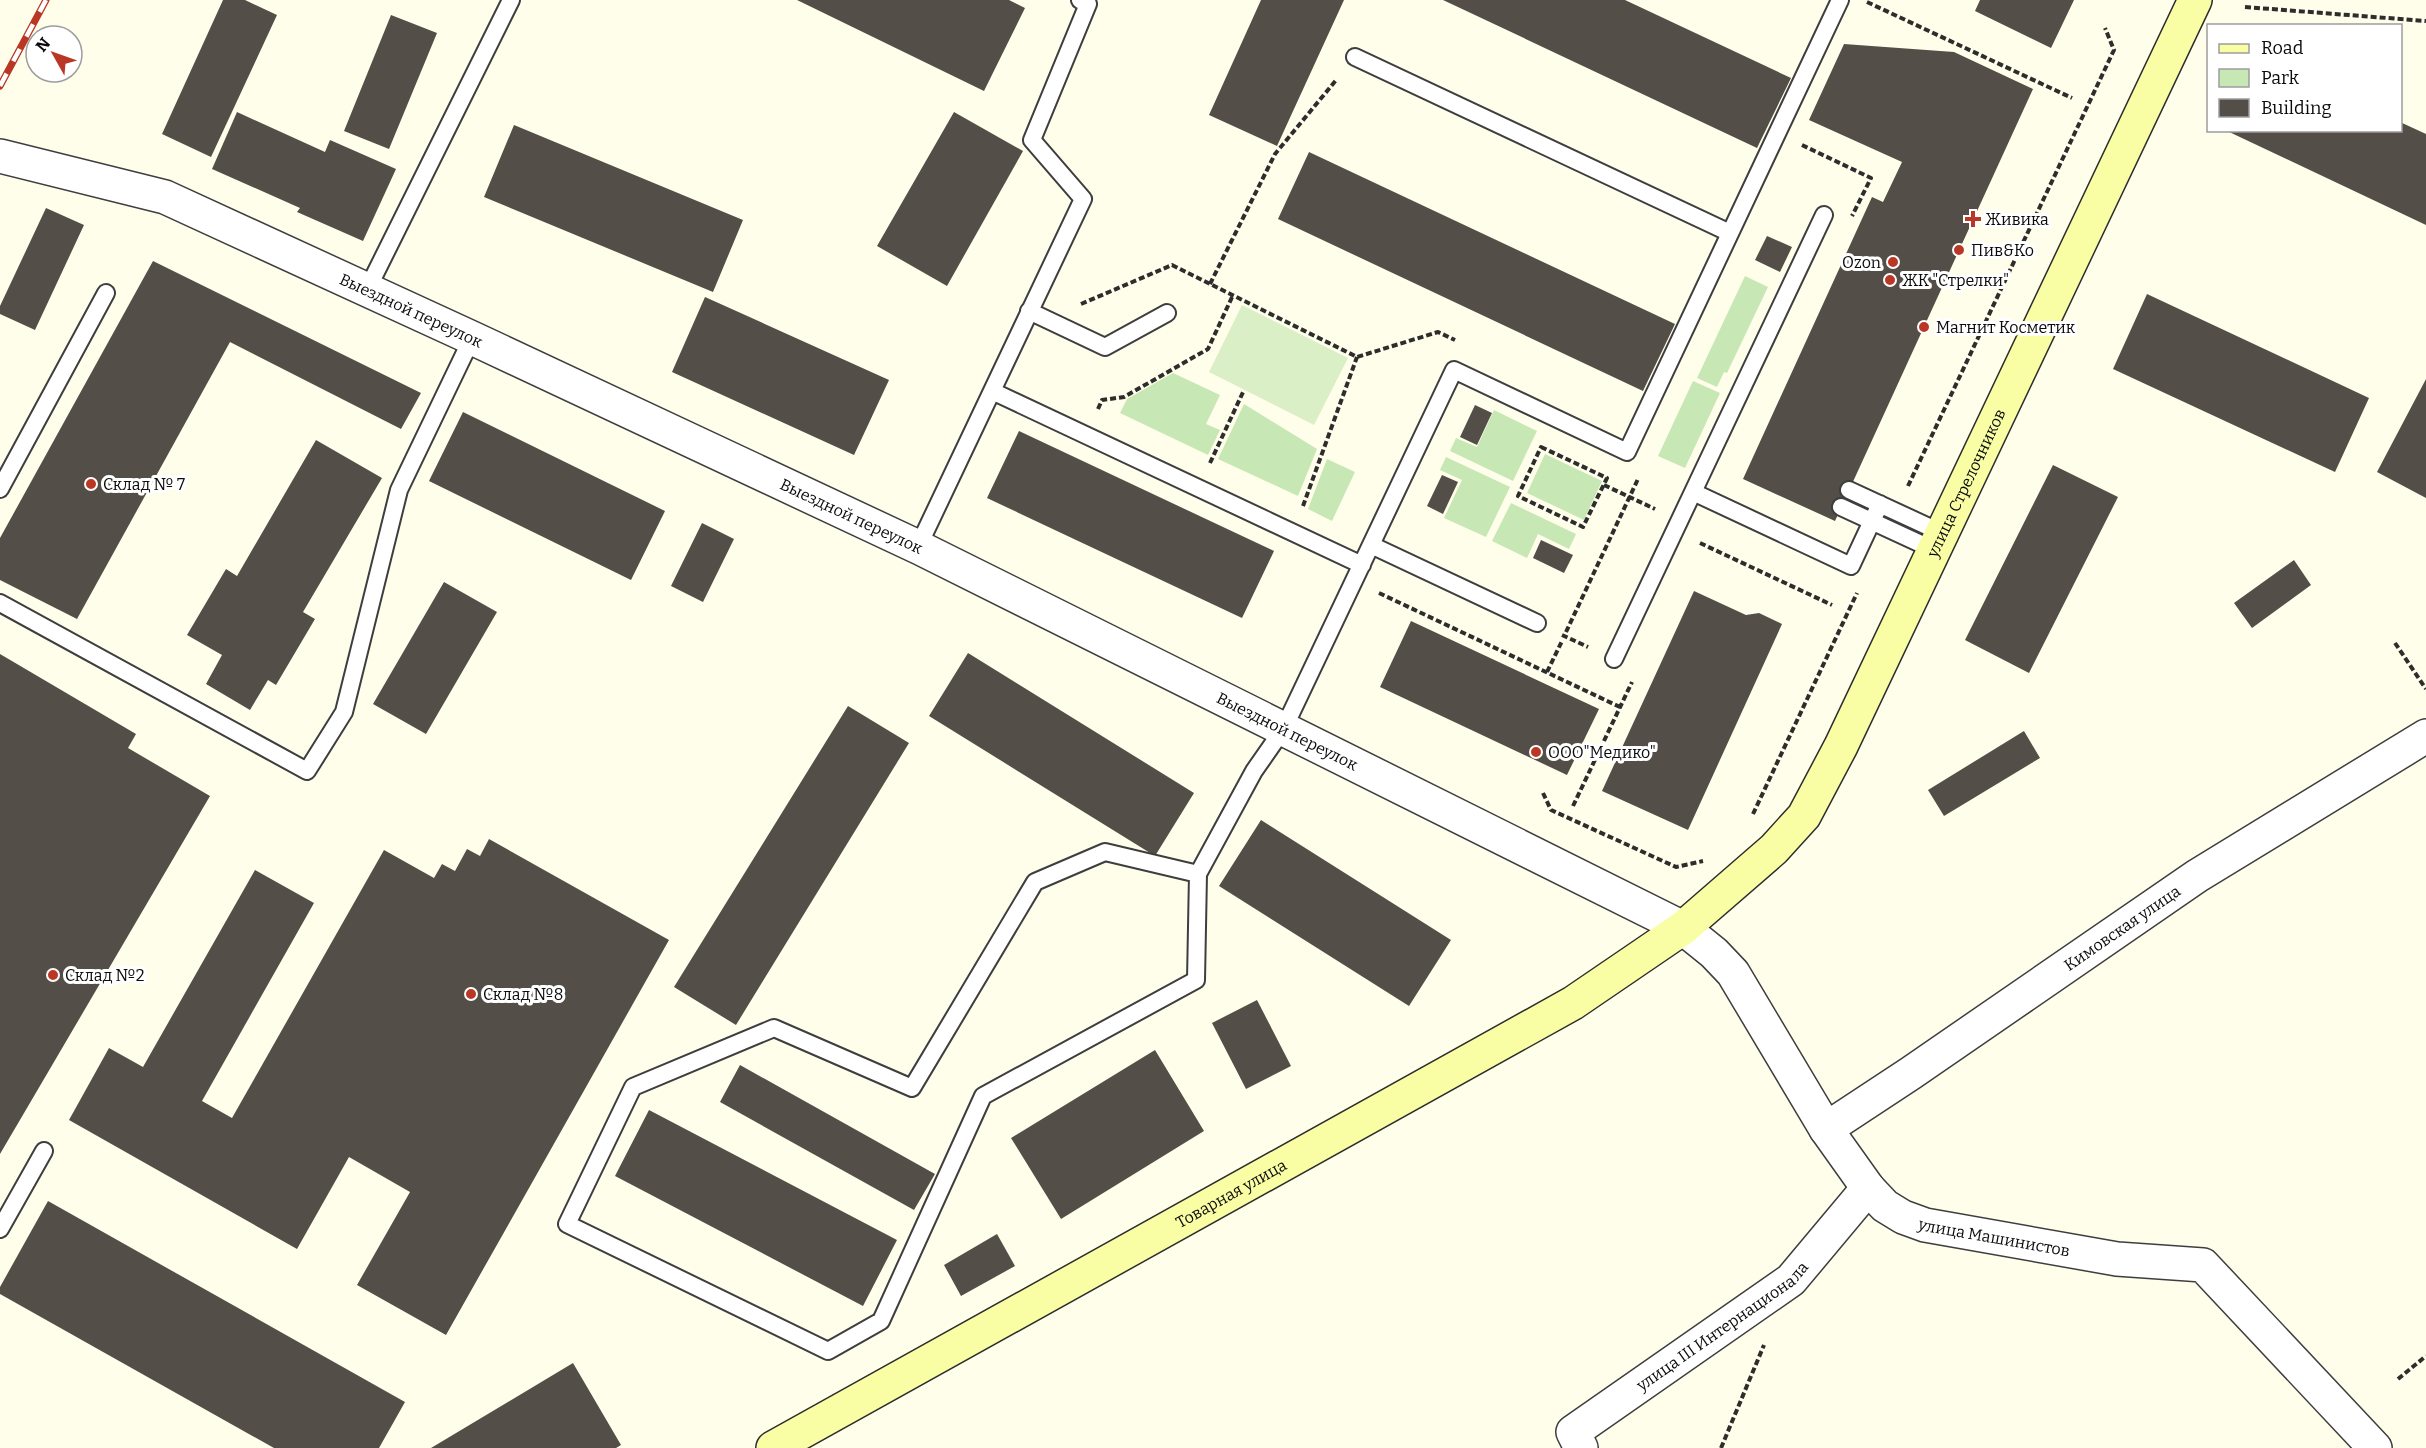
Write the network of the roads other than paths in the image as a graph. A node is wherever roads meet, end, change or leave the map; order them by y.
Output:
1 (511, 0) edge
2 (1080, 0) edge
3 (1840, 0) edge
4 (2195, 0) edge
5 (1355, 57) road end
6 (0, 156) edge
7 (1824, 215) dead end
8 (1730, 234) junction
9 (367, 290) junction
10 (106, 293) dead end
11 (1029, 311) junction
12 (1167, 313) dead end
13 (472, 338) junction
14 (992, 391) junction
15 (0, 489) edge
16 (1849, 490) dead end
17 (1693, 492) junction
18 (1880, 504) junction
19 (1841, 507) dead end
20 (1872, 521) junction
21 (1938, 541) junction
22 (1371, 545) junction
23 (918, 547) junction
24 (1362, 565) junction
25 (0, 603) edge
26 (1537, 623) road end
27 (1614, 659) road end
28 (1284, 728) junction
29 (2426, 736) edge
30 (1198, 874) junction
31 (1683, 928) junction
32 (1826, 1129) junction
33 (44, 1151) dead end
34 (1868, 1188) junction
35 (0, 1229) edge
36 (773, 1448) edge
37 (1581, 1448) edge
38 (2375, 1448) edge

1 - 9 lane
2 - 11 lane
3 - 8 lane
4 - 21 main road, улица Стрелочников
5 - 8 lane
6 - 9 street, Выездной переулок
7 - 17 lane
8 - 22 lane
9 - 13 street, Выездной переулок
10 - 15 lane
11 - 12 lane
11 - 14 lane
13 - 23 street, Выездной переулок
13 - 25 lane
14 - 23 lane
14 - 24 lane
16 - 18 lane
17 - 20 lane
17 - 27 lane
18 - 20 lane
18 - 21 lane
19 - 20 lane
20 - 21 lane
21 - 31 main road, улица Стрелочников
22 - 24 lane
22 - 26 lane
23 - 28 street, Выездной переулок
24 - 28 lane
28 - 30 lane
28 - 31 street, Выездной переулок
29 - 32 street, Кимовская улица
30 - 30 lane
31 - 32 street, улица Машинистов
31 - 36 main road, Товарная улица
32 - 34 street, улица Машинистов
33 - 35 lane
34 - 37 street, улица III Интернационала
34 - 38 street, улица Машинистов

